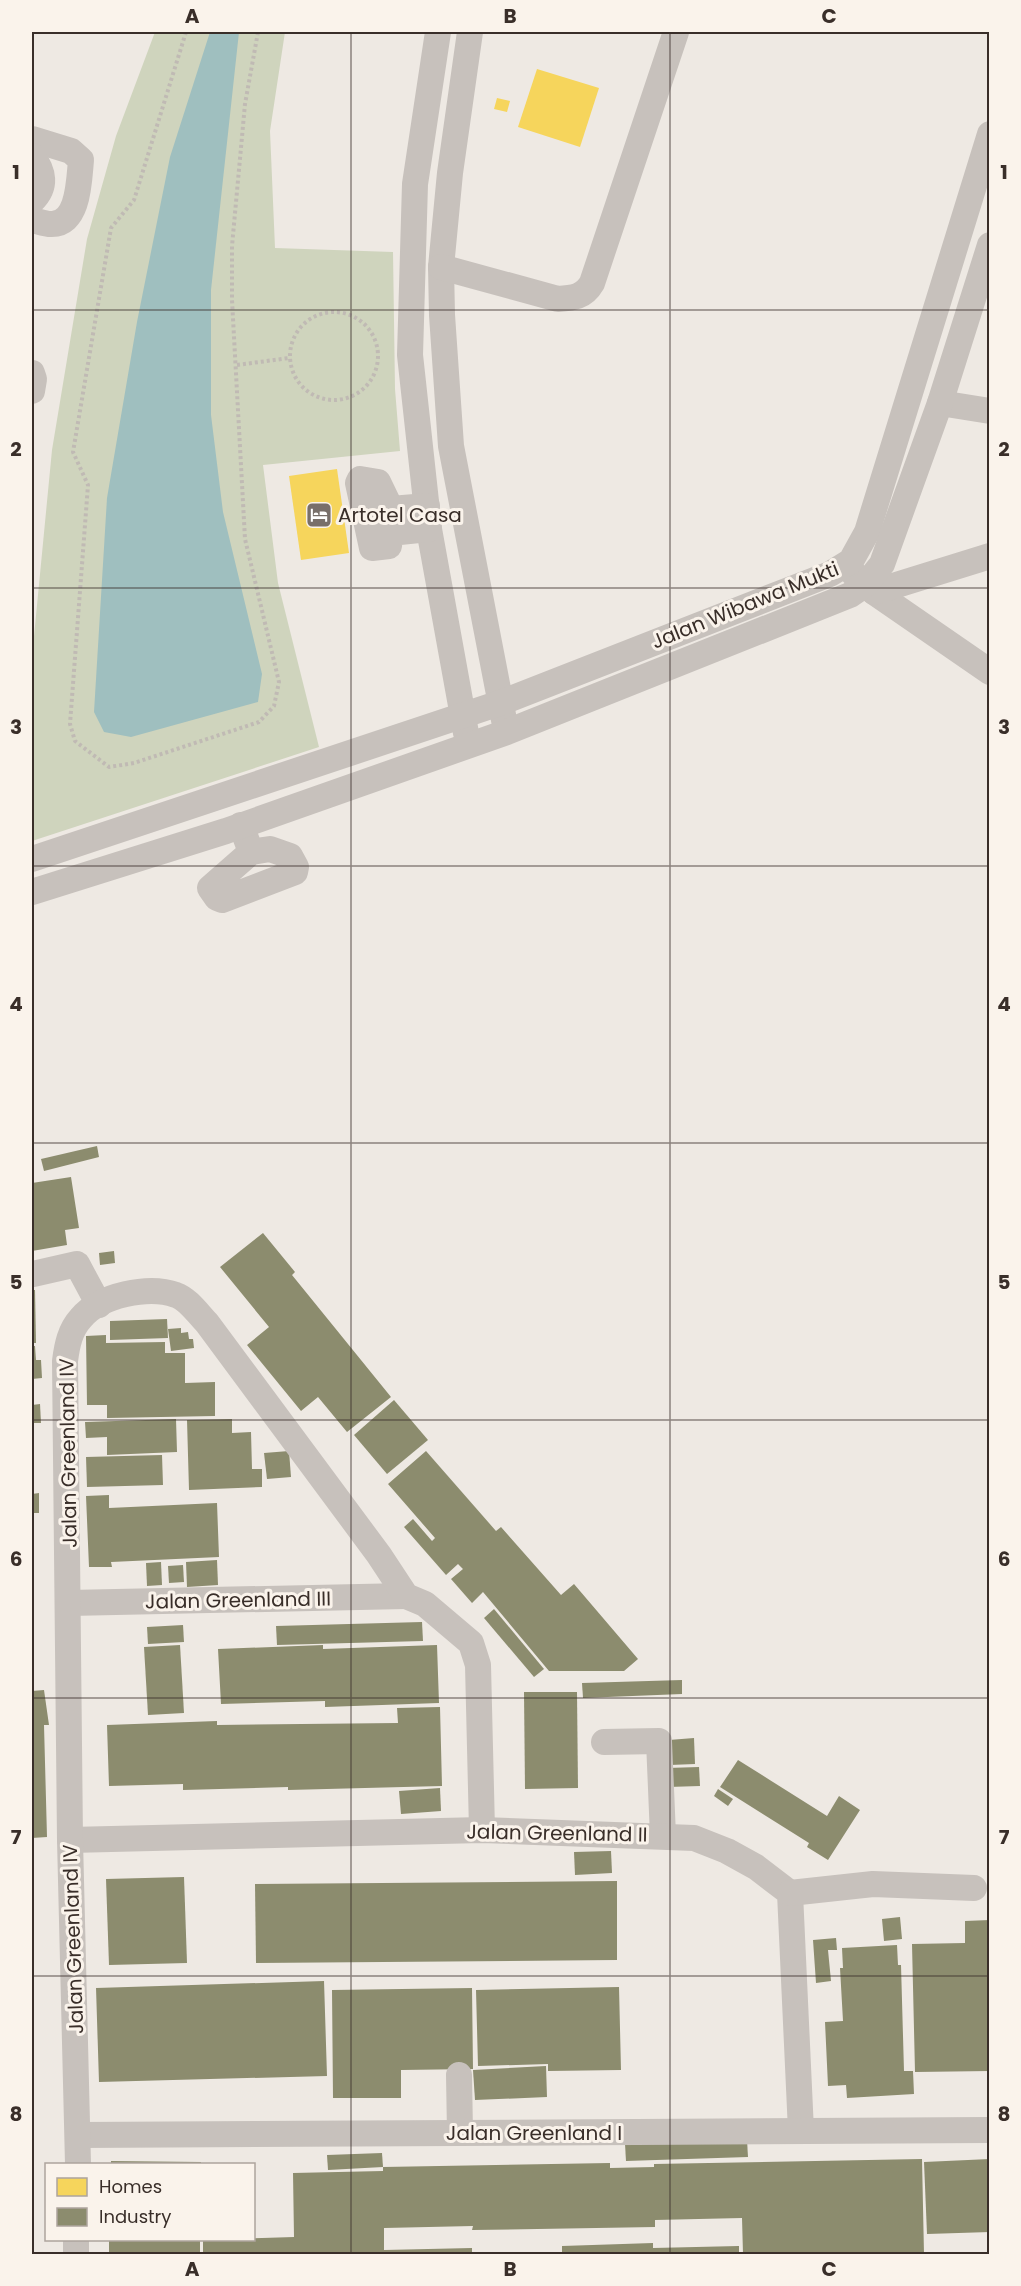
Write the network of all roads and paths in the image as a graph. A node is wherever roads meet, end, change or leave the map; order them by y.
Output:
1 (186, 32) edge
2 (258, 32) edge
3 (438, 32) edge
4 (470, 32) edge
5 (676, 32) edge
6 (990, 134) edge
7 (32, 139) edge
8 (32, 156) edge
9 (32, 201) edge
10 (32, 220) edge
11 (990, 245) edge
12 (441, 267) junction
13 (289, 358) junction
14 (237, 365) junction
15 (32, 373) edge
16 (32, 391) edge
17 (940, 403) junction
18 (990, 411) edge
19 (990, 556) edge
20 (844, 565) junction
21 (870, 588) junction
22 (990, 672) edge
23 (500, 703) junction
24 (463, 716) junction
25 (507, 732) junction
26 (469, 746) junction
27 (216, 798) junction
28 (234, 828) junction
29 (251, 852) dead end
30 (32, 859) edge
31 (32, 892) edge
32 (33, 1274) dead end
33 (99, 1305) junction
34 (406, 1596) junction
35 (69, 1603) junction
36 (604, 1742) dead end
37 (482, 1830) junction
38 (663, 1836) junction
39 (70, 1840) junction
40 (974, 1888) dead end
41 (790, 1893) junction
42 (459, 2075) dead end
43 (990, 2130) edge
44 (801, 2131) junction
45 (460, 2133) junction
46 (78, 2135) junction
47 (78, 2163) edge

1 - 14 path
2 - 14 path
3 - 24 lane
4 - 12 lane
5 - 12 lane
6 - 20 lane, Jalan Wibawa Mukti
7 - 10 lane
8 - 9 lane
11 - 17 lane, Jalan Wibawa Mukti
12 - 23 lane
13 - 13 path
13 - 14 path
15 - 16 lane
17 - 18 lane
17 - 21 lane, Jalan Wibawa Mukti
19 - 21 lane
20 - 21 lane
20 - 23 lane, Jalan Wibawa Mukti
21 - 22 lane
21 - 25 lane, Jalan Wibawa Mukti
23 - 24 lane, Jalan Wibawa Mukti
23 - 25 lane
24 - 26 lane
24 - 27 lane, Jalan Wibawa Mukti
25 - 26 lane, Jalan Wibawa Mukti
26 - 28 lane, Jalan Wibawa Mukti
27 - 28 lane
27 - 30 lane, Jalan Wibawa Mukti
28 - 29 lane
28 - 31 lane, Jalan Wibawa Mukti
32 - 33 lane
33 - 34 lane, Jalan Greenland IV
33 - 35 lane, Jalan Greenland IV
34 - 35 lane, Jalan Greenland III
34 - 37 lane, Jalan Greenland IV
35 - 39 lane, Jalan Greenland IV
36 - 38 lane
37 - 38 lane, Jalan Greenland II
37 - 39 lane, Jalan Greenland II
38 - 41 lane, Jalan Greenland II
39 - 46 lane, Jalan Greenland IV
40 - 41 lane
41 - 44 lane
42 - 45 lane
43 - 44 lane, Jalan Greenland I
44 - 45 lane, Jalan Greenland I
45 - 46 lane, Jalan Greenland I
46 - 47 lane, Jalan Greenland IV

